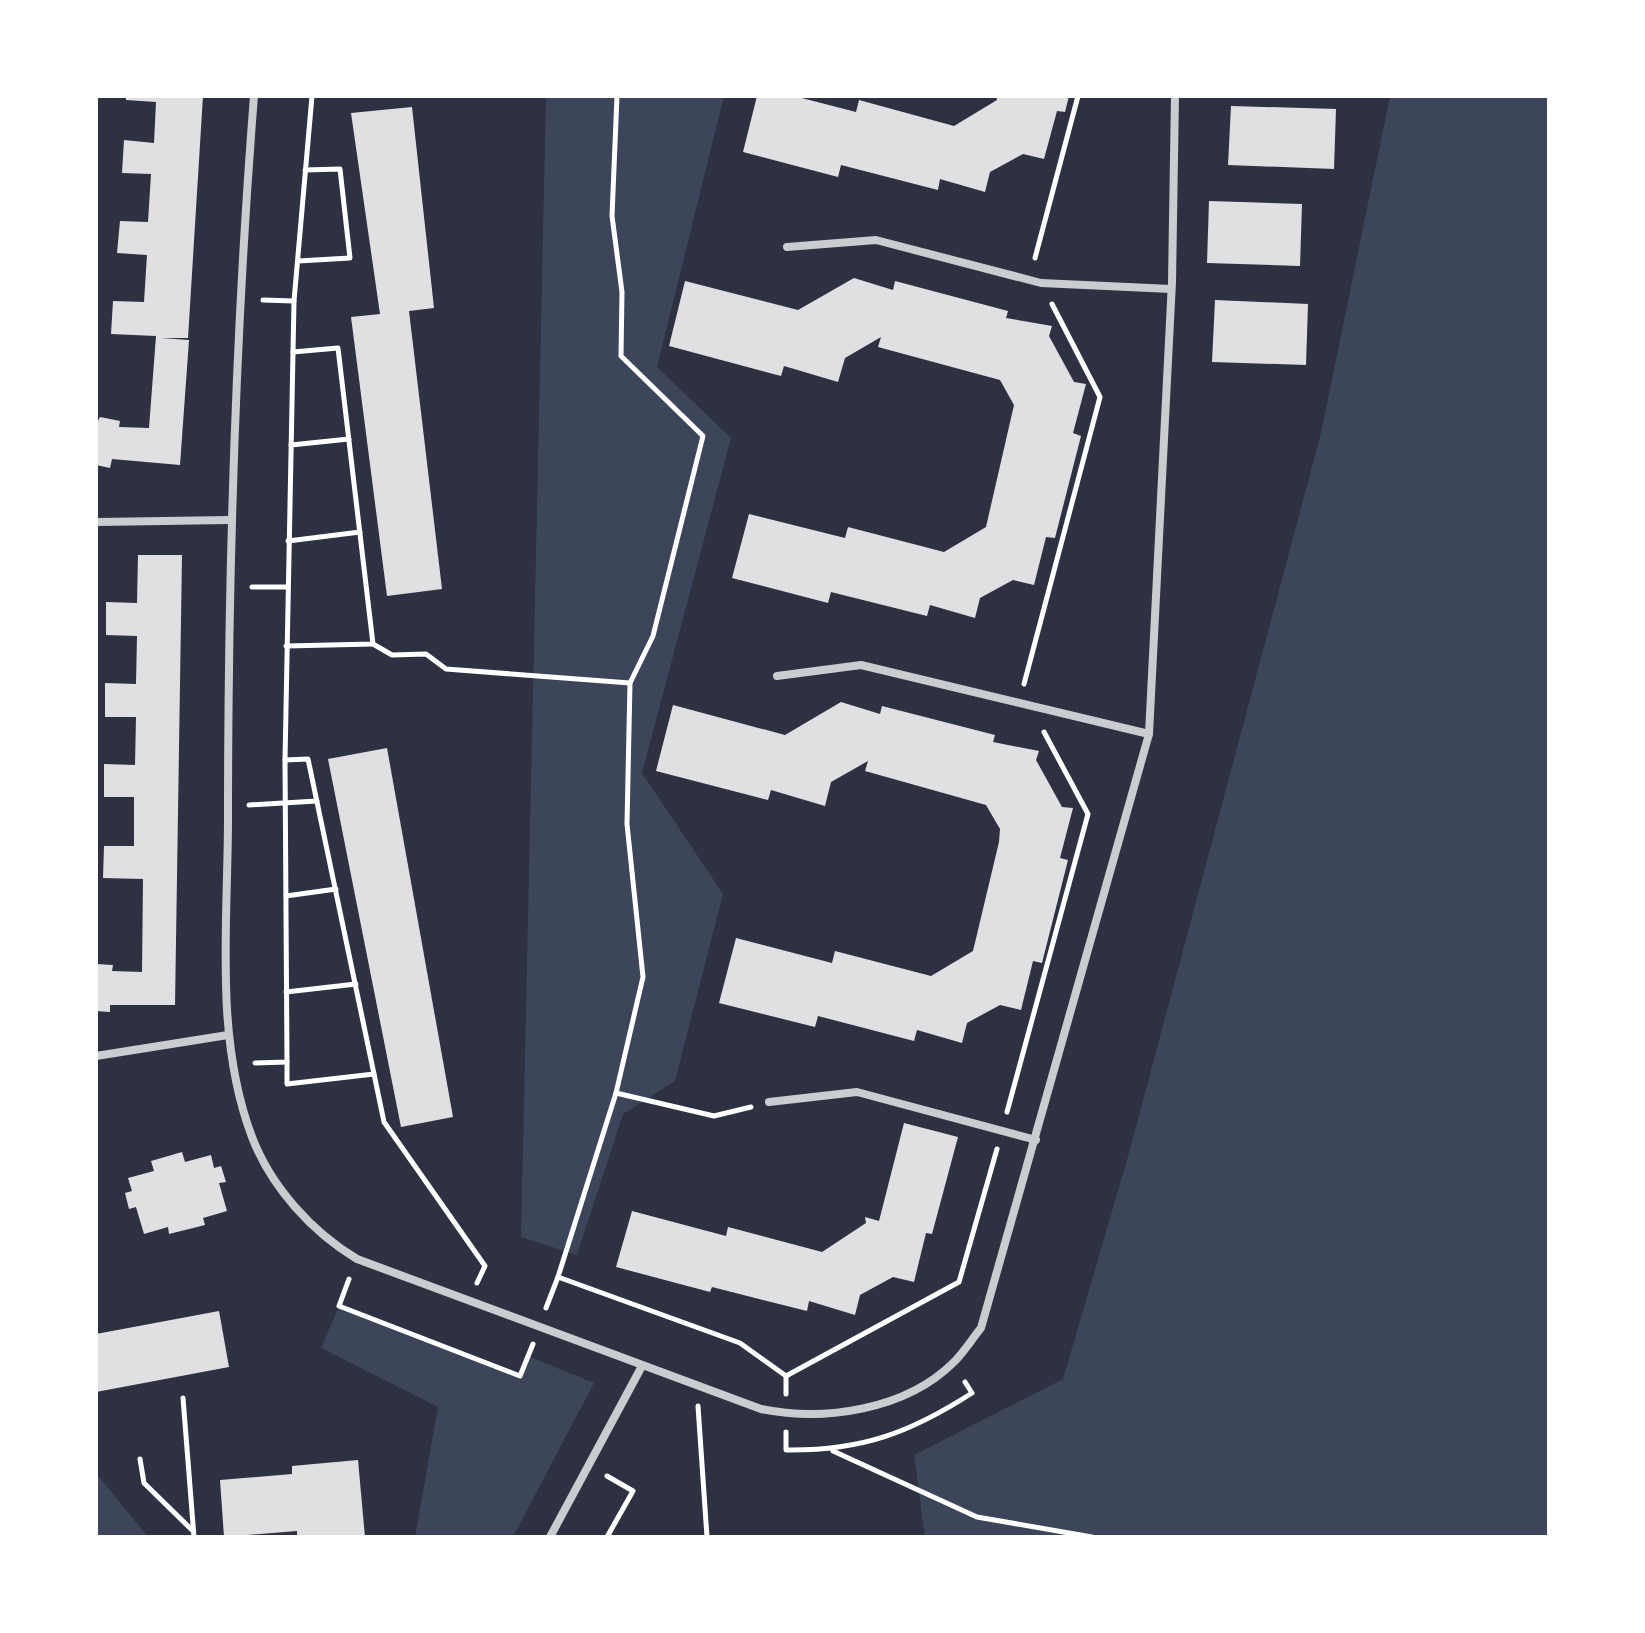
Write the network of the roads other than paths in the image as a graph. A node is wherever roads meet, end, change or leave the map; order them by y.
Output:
1 (254, 96) edge
2 (1175, 96) edge
3 (787, 247) dead end
4 (1171, 289) junction
5 (230, 520) junction
6 (96, 522) edge
7 (777, 676) dead end
8 (1149, 734) junction
9 (228, 1035) junction
10 (96, 1056) edge
11 (769, 1102) road end
12 (1036, 1140) junction
13 (642, 1366) junction
14 (550, 1537) edge

1 - 5 street
2 - 4 street
3 - 4 street
4 - 8 street
5 - 6 street
5 - 9 street
7 - 8 street
8 - 12 street
9 - 10 street
9 - 13 street
11 - 12 street
12 - 13 street
13 - 14 street

